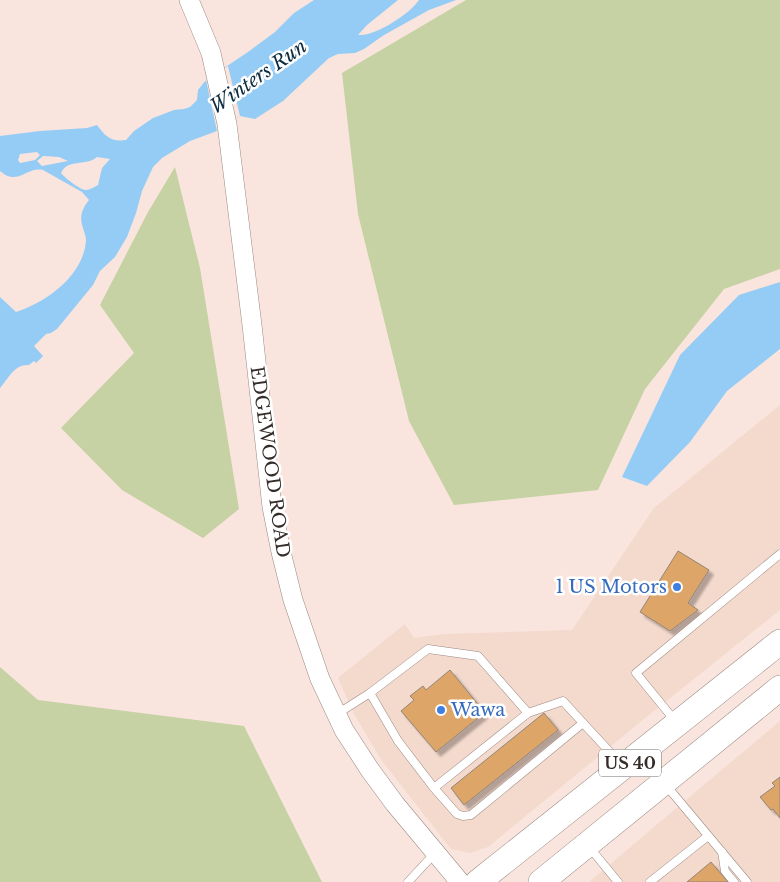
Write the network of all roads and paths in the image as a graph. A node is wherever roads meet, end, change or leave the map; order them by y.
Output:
1 (189, 0) edge
2 (780, 554) edge
3 (780, 642) edge
4 (780, 688) edge
5 (370, 693) junction
6 (528, 713) junction
7 (337, 714) junction
8 (583, 723) junction
9 (677, 724) junction
10 (624, 767) junction
11 (664, 783) junction
12 (434, 788) junction
13 (708, 836) junction
14 (587, 845) junction
15 (722, 852) junction
16 (435, 853) junction
17 (408, 882) edge
18 (460, 882) edge
19 (478, 882) edge
20 (540, 882) edge
21 (618, 882) edge
22 (650, 882) edge
23 (734, 882) edge
24 (747, 882) edge

1 - 7 street, EDGEWOOD ROAD
2 - 9 lane
3 - 9 highway, US 40
4 - 11 highway, US 40
5 - 6 lane
5 - 7 lane
5 - 12 lane
6 - 8 lane
6 - 12 lane
7 - 16 street, EDGEWOOD ROAD
8 - 10 lane
8 - 12 lane
9 - 10 highway, US 40
10 - 19 highway, US 40
11 - 13 lane
11 - 14 highway, US 40
13 - 15 lane
13 - 22 lane
14 - 20 highway, US 40
14 - 21 lane
15 - 23 lane
15 - 24 lane
16 - 17 lane
16 - 18 street, EDGEWOOD ROAD

